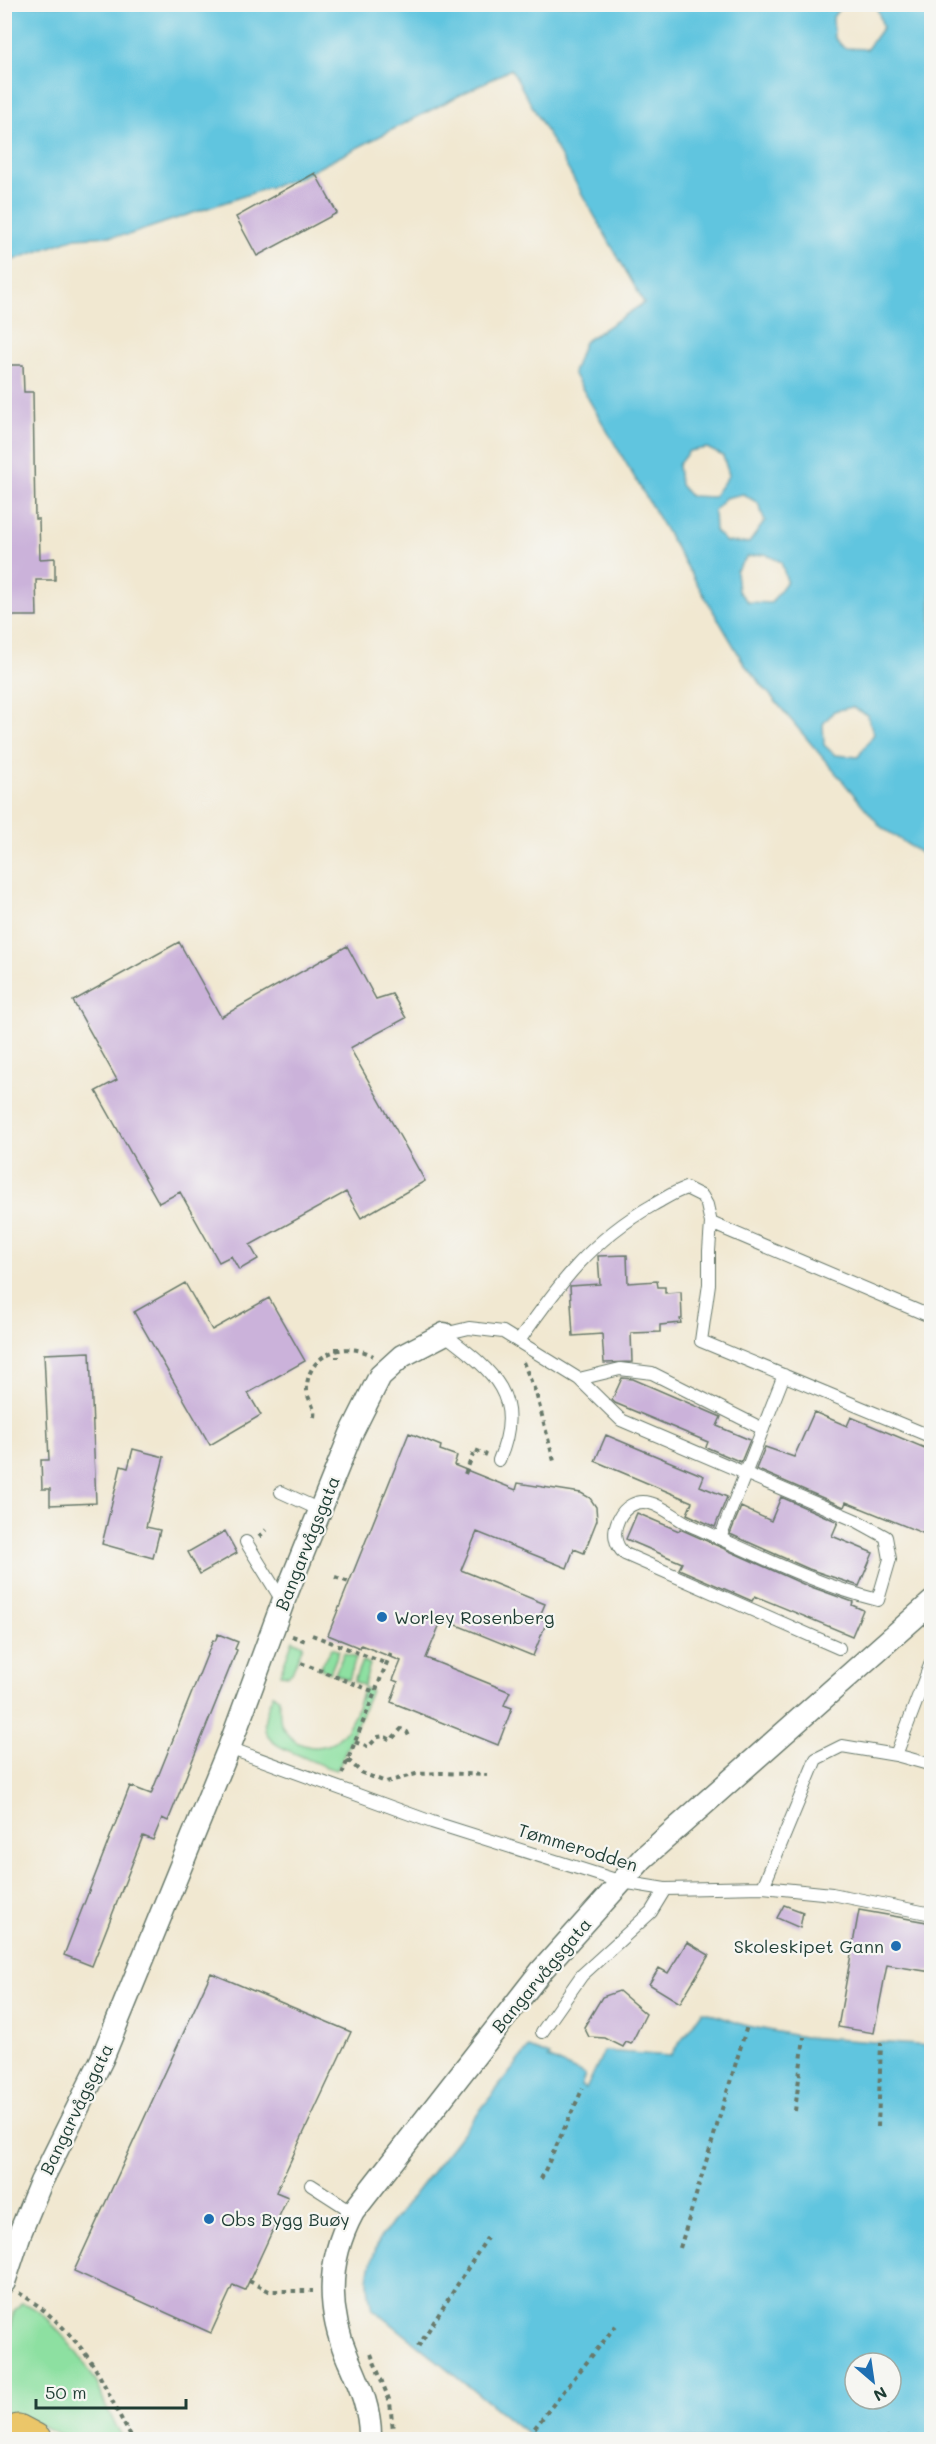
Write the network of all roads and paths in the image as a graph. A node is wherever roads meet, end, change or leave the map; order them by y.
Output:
1 (711, 1223) junction
2 (932, 1317) edge
3 (444, 1334) junction
4 (514, 1338) junction
5 (337, 1348) junction
6 (337, 1358) dead end
7 (376, 1358) dead end
8 (784, 1375) junction
9 (579, 1379) junction
10 (314, 1417) dead end
11 (763, 1429) junction
12 (932, 1437) edge
13 (499, 1460) joint
14 (555, 1465) dead end
15 (465, 1474) dead end
16 (746, 1475) junction
17 (281, 1492) dead end
18 (320, 1510) junction
19 (720, 1538) junction
20 (246, 1542) dead end
21 (335, 1577) dead end
22 (349, 1582) dead end
23 (283, 1602) junction
24 (932, 1602) edge
25 (312, 1635) dead end
26 (292, 1636) dead end
27 (309, 1642) dead end
28 (838, 1648) dead end
29 (393, 1650) dead end
30 (932, 1660) edge
31 (301, 1663) dead end
32 (387, 1664) junction
33 (375, 1692) junction
34 (410, 1738) dead end
35 (355, 1742) junction
36 (228, 1748) junction
37 (896, 1755) junction
38 (348, 1760) junction
39 (932, 1765) edge
40 (487, 1776) dead end
41 (337, 1787) junction
42 (622, 1882) junction
43 (763, 1887) junction
44 (665, 1889) junction
45 (932, 1914) edge
46 (747, 2026) dead end
47 (542, 2032) dead end
48 (804, 2037) dead end
49 (880, 2043) dead end
50 (583, 2088) dead end
51 (932, 2108) edge
52 (795, 2111) dead end
53 (878, 2127) dead end
54 (932, 2149) edge
55 (541, 2179) dead end
56 (311, 2185) dead end
57 (353, 2212) junction
58 (487, 2238) dead end
59 (680, 2248) dead end
60 (249, 2281) dead end
61 (10, 2287) edge
62 (317, 2291) dead end
63 (618, 2323) dead end
64 (418, 2347) dead end
65 (890, 2433) dead end
66 (529, 2435) dead end
67 (133, 2439) edge
68 (370, 2439) edge
69 (887, 2439) edge

1 - 2 lane
1 - 4 lane
1 - 8 lane
3 - 4 lane
3 - 13 lane
3 - 18 street, Bangarvågsgata
4 - 9 lane
4 - 14 path
5 - 6 path
5 - 7 path
5 - 10 path
8 - 11 lane
8 - 12 lane
9 - 11 lane
9 - 16 lane
11 - 16 lane
13 - 15 path
16 - 19 lane
16 - 19 lane
17 - 18 lane
18 - 23 street, Bangarvågsgata
19 - 28 lane
20 - 23 lane
21 - 22 path
23 - 36 street, Bangarvågsgata
24 - 42 street, Bangarvågsgata
25 - 32 path
26 - 27 path
29 - 32 path
30 - 37 lane
31 - 33 path
32 - 33 path
33 - 35 path
34 - 35 path
35 - 38 path
36 - 41 lane, Tømmerodden
36 - 61 street, Bangarvågsgata
37 - 39 lane
37 - 43 lane
38 - 40 path
38 - 41 path
41 - 42 lane, Tømmerodden
42 - 44 lane, Tømmerodden
42 - 57 street, Bangarvågsgata
43 - 44 lane, Tømmerodden
43 - 45 lane, Tømmerodden
44 - 47 lane
46 - 59 path
48 - 52 path
49 - 53 path
50 - 55 path
51 - 54 path
56 - 57 lane
57 - 68 street, Bangarvågsgata
58 - 64 path
60 - 62 path
61 - 67 path
63 - 66 path
65 - 69 path

